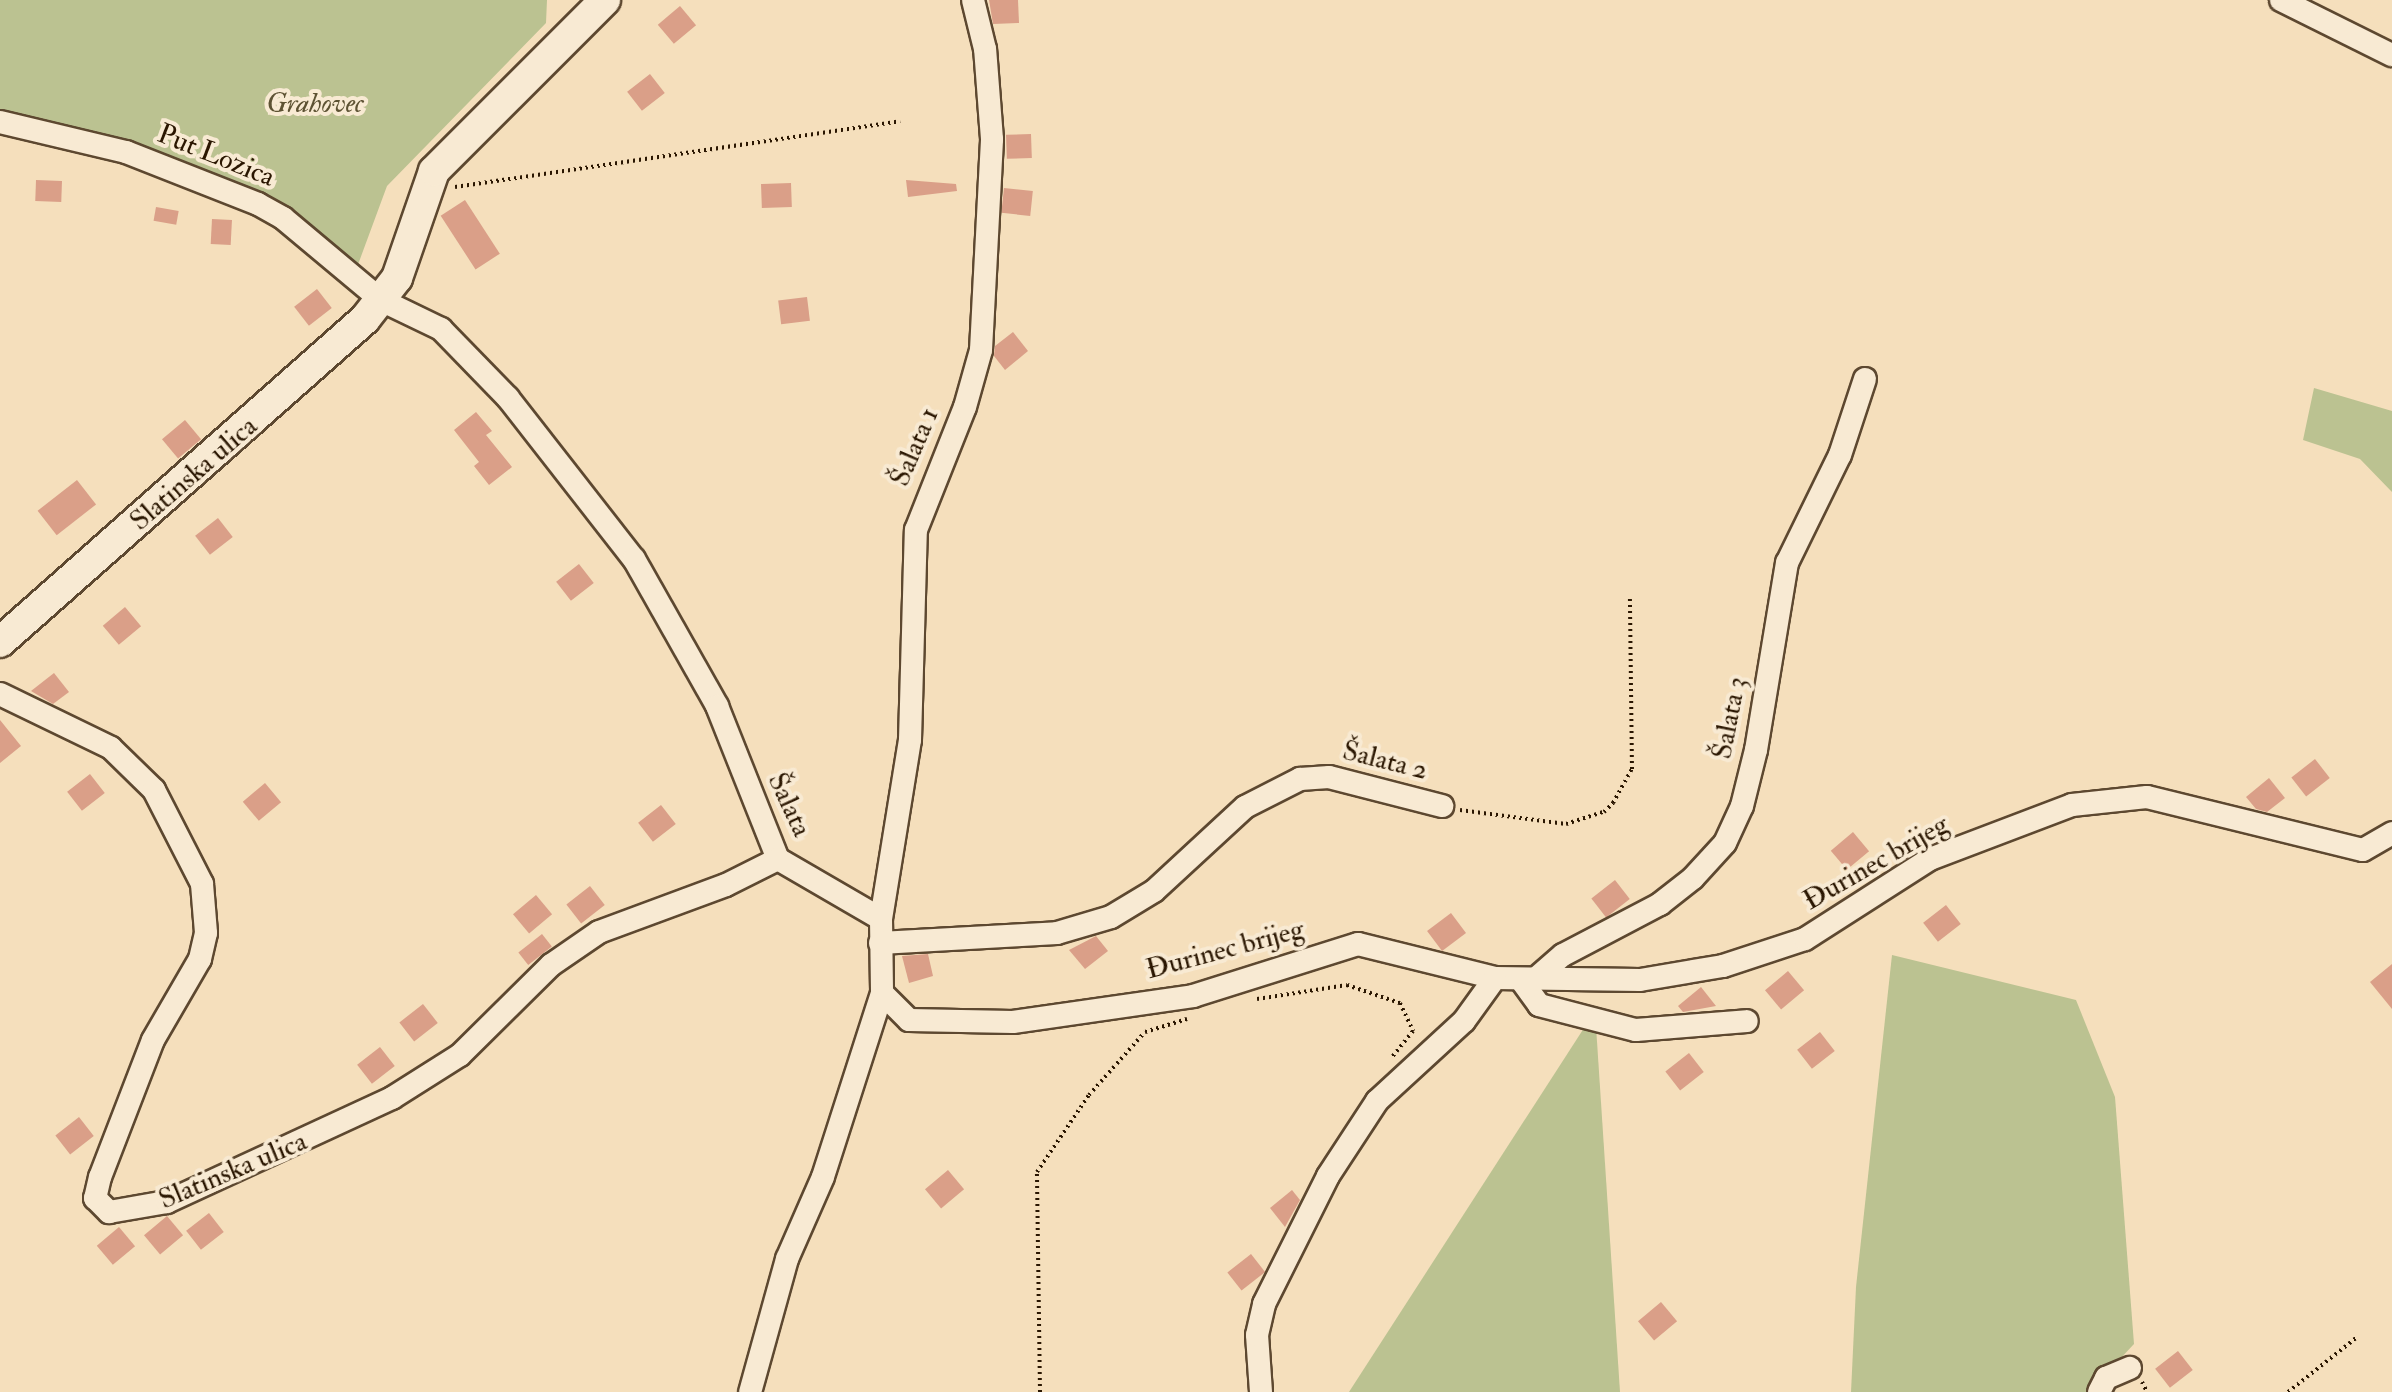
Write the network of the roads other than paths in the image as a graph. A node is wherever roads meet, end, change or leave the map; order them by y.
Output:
1 (605, 0) edge
2 (973, 0) edge
3 (2281, 0) edge
4 (2392, 55) edge
5 (0, 122) edge
6 (381, 300) junction
7 (1865, 379) dead end
8 (0, 642) edge
9 (0, 694) edge
10 (1442, 806) road end
11 (2392, 833) edge
12 (778, 859) junction
13 (881, 919) junction
14 (880, 943) junction
15 (1495, 978) junction
16 (1528, 980) junction
17 (882, 993) junction
18 (1747, 1021) dead end
19 (2130, 1368) dead end
20 (750, 1392) edge
21 (1261, 1392) edge
22 (2099, 1392) edge

1 - 6 street, Slatinska ulica
2 - 13 street, Šalata 1
3 - 4 street
5 - 6 street, Put Lozica
6 - 8 street, Slatinska ulica
6 - 12 street, Šalata
7 - 16 street, Šalata 3
9 - 12 street, Slatinska ulica
10 - 14 street, Šalata 2
11 - 16 street, Đurinec brijeg
12 - 13 street, Šalata
13 - 14 street
14 - 17 street
15 - 16 street, Đurinec brijeg
15 - 17 street, Đurinec brijeg
15 - 21 street
16 - 18 street
17 - 20 street
19 - 22 street

